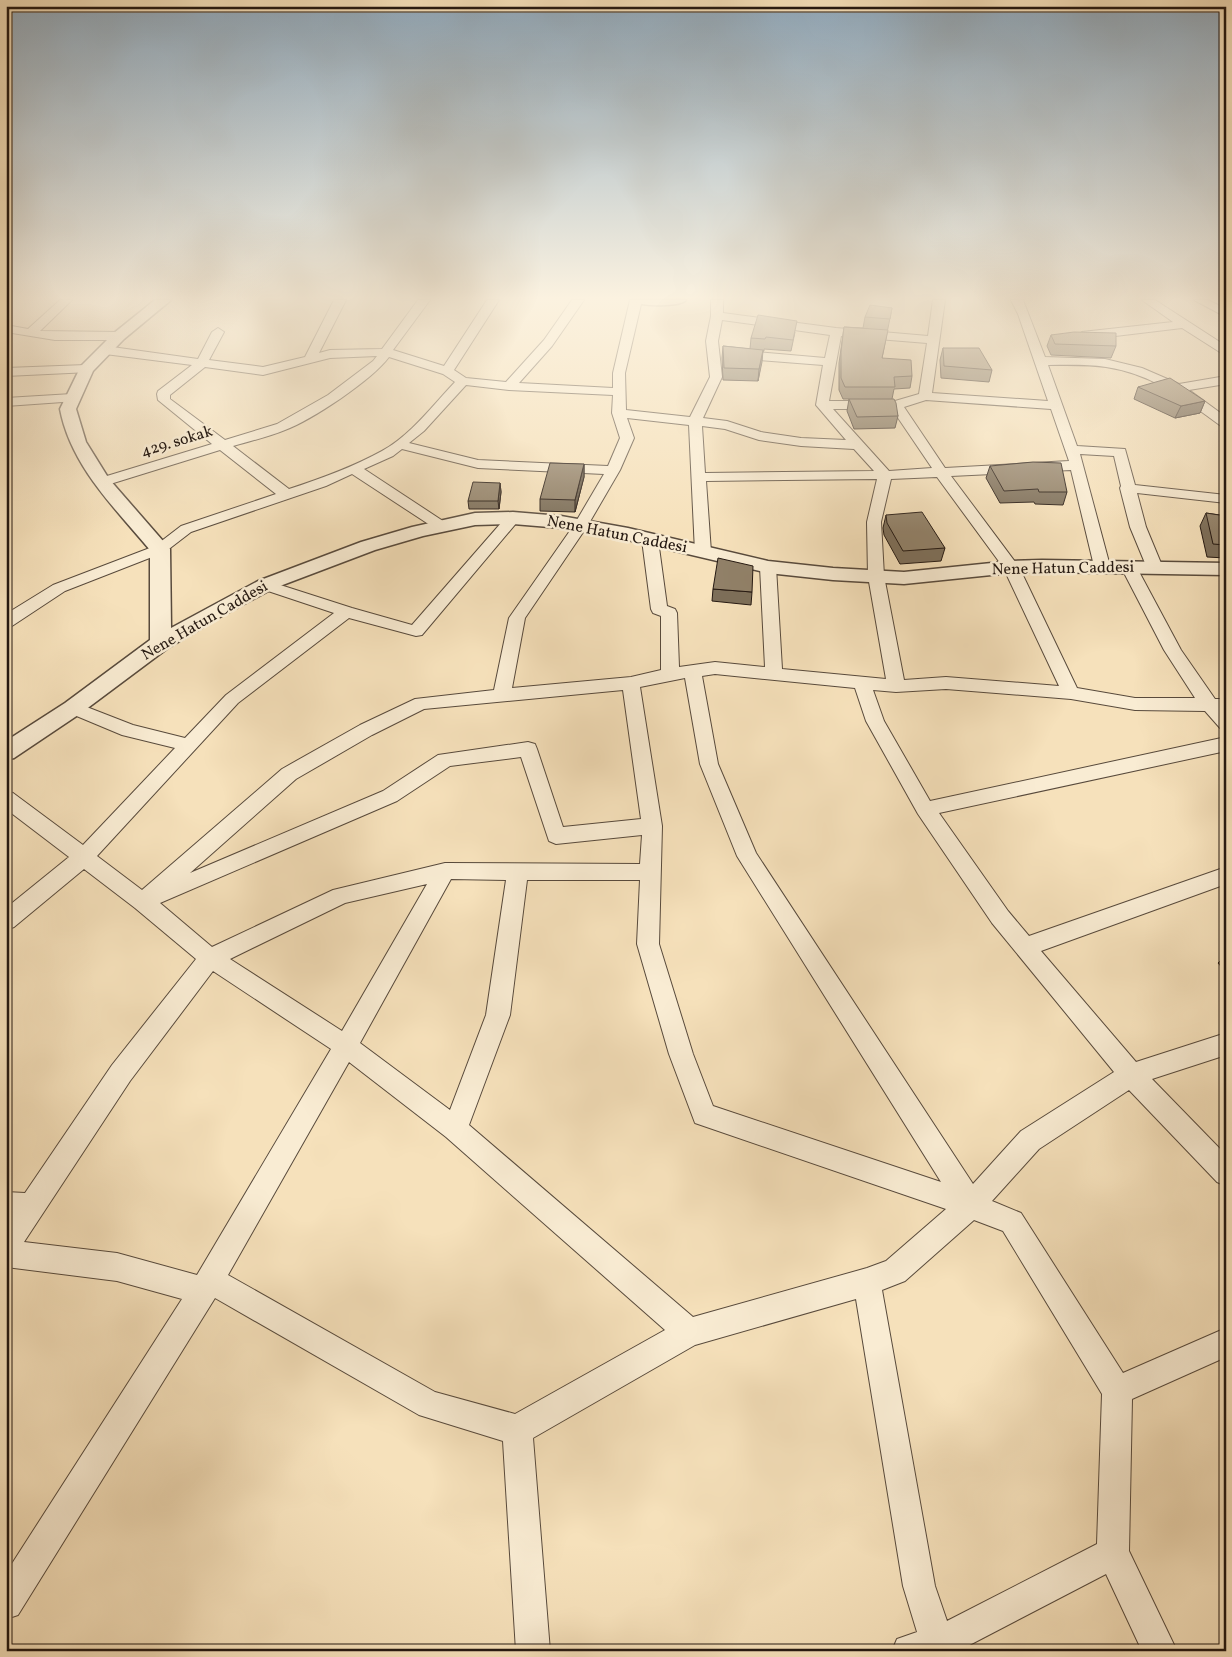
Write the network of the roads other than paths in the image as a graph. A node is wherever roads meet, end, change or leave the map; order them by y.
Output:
1 (82, 377) edge
2 (184, 377) edge
3 (359, 377) edge
4 (458, 377) edge
5 (517, 377) edge
6 (619, 377) edge
7 (716, 377) edge
8 (827, 377) edge
9 (927, 377) edge
10 (1047, 377) edge
11 (1153, 377) edge
12 (1226, 380) edge
13 (464, 381) junction
14 (509, 386) junction
15 (1178, 388) junction
16 (619, 392) junction
17 (925, 396) junction
18 (72, 398) junction
19 (6, 402) edge
20 (896, 404) junction
21 (822, 405) junction
22 (1057, 406) junction
23 (619, 413) junction
24 (695, 421) junction
25 (1226, 423) edge
26 (399, 444) junction
27 (225, 446) junction
28 (858, 446) junction
29 (1072, 450) junction
30 (1077, 465) junction
31 (354, 469) junction
32 (613, 470) junction
33 (942, 472) junction
34 (885, 475) junction
35 (698, 477) junction
36 (102, 482) junction
37 (1127, 488) junction
38 (288, 495) junction
39 (1226, 499) edge
40 (513, 518) junction
41 (581, 525) junction
42 (440, 526) junction
43 (650, 540) junction
44 (160, 549) junction
45 (702, 552) junction
46 (1102, 566) junction
47 (768, 567) junction
48 (1011, 567) junction
49 (1155, 568) junction
50 (1130, 569) junction
51 (1226, 570) edge
52 (876, 576) junction
53 (265, 585) junction
54 (346, 612) junction
55 (6, 622) edge
56 (161, 643) junction
57 (692, 671) junction
58 (670, 674) junction
59 (774, 674) junction
60 (631, 683) junction
61 (862, 683) junction
62 (896, 686) junction
63 (1072, 693) junction
64 (502, 696) junction
65 (1217, 705) edge
66 (73, 708) junction
67 (1226, 723) edge
68 (1226, 744) edge
69 (188, 745) junction
70 (6, 752) edge
71 (6, 798) edge
72 (925, 809) junction
73 (652, 826) junction
74 (84, 857) junction
75 (445, 871) junction
76 (518, 871) junction
77 (651, 872) junction
78 (1226, 875) edge
79 (143, 902) junction
80 (6, 921) edge
81 (1025, 947) junction
82 (210, 958) junction
83 (1226, 1044) edge
84 (346, 1046) junction
85 (1131, 1075) junction
86 (454, 1129) junction
87 (1226, 1173) edge
88 (971, 1205) junction
89 (18, 1206) edge
90 (6, 1244) edge
91 (6, 1253) edge
92 (867, 1282) junction
93 (206, 1286) junction
94 (689, 1332) junction
95 (1226, 1342) edge
96 (1117, 1391) junction
97 (517, 1430) junction
98 (1113, 1552) junction
99 (6, 1602) edge
100 (929, 1648) edge
101 (533, 1651) edge
102 (1160, 1651) edge

1 - 18 street
2 - 27 street
3 - 27 street, 429. sokak
4 - 13 street
5 - 14 street
6 - 16 street
7 - 24 street
8 - 21 street
9 - 17 street
10 - 22 street
11 - 15 street
12 - 15 street
13 - 14 street
13 - 26 street
14 - 16 street
15 - 25 street
16 - 23 street
17 - 20 street
17 - 22 street
18 - 19 street
18 - 36 street
20 - 21 street
20 - 33 street
21 - 28 street
22 - 29 street
23 - 24 street
23 - 32 street
24 - 28 street
24 - 35 street
26 - 31 street
26 - 32 street
27 - 36 street, 429. sokak
27 - 38 street
28 - 34 street
29 - 30 street
29 - 37 street
30 - 33 street
30 - 46 street
31 - 38 street
31 - 42 street
32 - 41 street
33 - 34 street
33 - 48 street
34 - 35 street
34 - 52 street
35 - 45 street
36 - 44 street
37 - 39 street
37 - 49 street
38 - 44 street
40 - 41 street, Nene Hatun Caddesi
40 - 42 street, Nene Hatun Caddesi
40 - 54 street
41 - 43 street, Nene Hatun Caddesi
41 - 64 street
42 - 53 street, Nene Hatun Caddesi
43 - 45 street, Nene Hatun Caddesi
43 - 58 street
44 - 55 street
44 - 56 street
45 - 47 street, Nene Hatun Caddesi
46 - 48 street, Nene Hatun Caddesi
46 - 50 street, Nene Hatun Caddesi
47 - 52 street, Nene Hatun Caddesi
47 - 59 street
48 - 52 street, Nene Hatun Caddesi
48 - 63 street
49 - 50 street, Nene Hatun Caddesi
49 - 51 street, Nene Hatun Caddesi
50 - 65 street
52 - 62 street
53 - 54 street
53 - 56 street, Nene Hatun Caddesi
54 - 69 street
56 - 66 street, Nene Hatun Caddesi
57 - 58 street
57 - 59 street
57 - 88 street
58 - 60 street
59 - 61 street
60 - 64 street
60 - 73 street
61 - 62 street
61 - 72 street
62 - 63 street
63 - 65 street
64 - 79 street
65 - 67 street
66 - 69 street
66 - 70 street, Nene Hatun Caddesi
68 - 72 street
69 - 74 street
71 - 74 street
72 - 81 street
73 - 77 street
73 - 79 street
74 - 79 street
74 - 80 street
75 - 76 street
75 - 82 street
75 - 84 street
76 - 77 street
76 - 86 street
77 - 88 street
78 - 81 street
79 - 82 street
81 - 85 street
82 - 84 street
82 - 89 street
83 - 85 street
84 - 86 street
84 - 93 street
85 - 87 street
85 - 88 street
86 - 94 street
88 - 92 street
88 - 96 street
89 - 90 street
91 - 93 street
92 - 94 street
92 - 100 street
93 - 97 street
93 - 99 street
94 - 97 street
95 - 96 street
96 - 98 street
97 - 101 street
98 - 100 street
98 - 102 street

